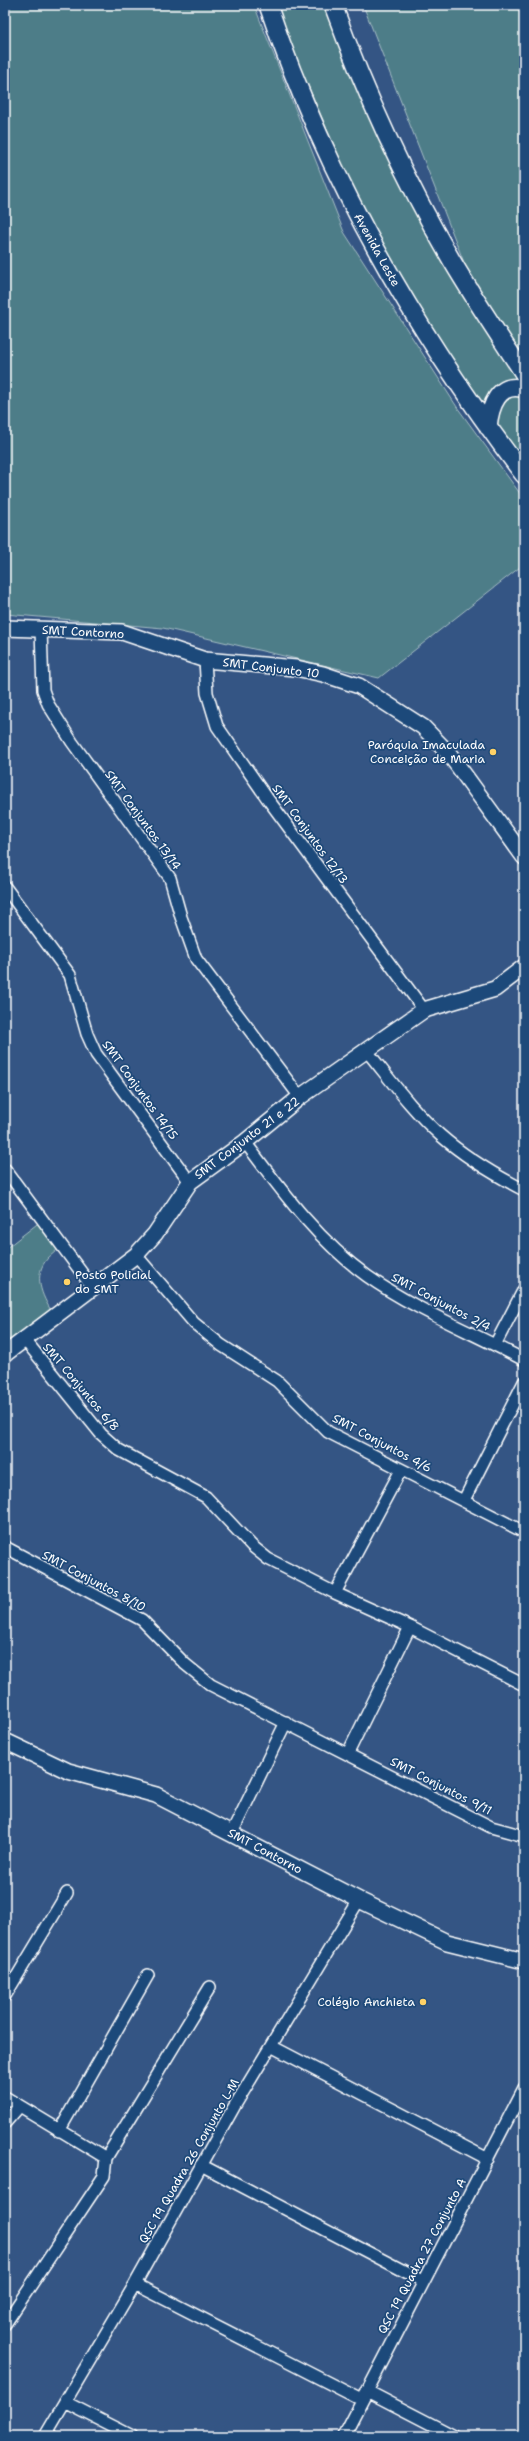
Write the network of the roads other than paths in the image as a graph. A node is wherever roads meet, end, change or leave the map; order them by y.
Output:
1 (268, 5) edge
2 (333, 5) edge
3 (524, 374) edge
4 (524, 389) edge
5 (488, 427) junction
6 (524, 475) edge
7 (5, 628) edge
8 (41, 629) junction
9 (205, 660) junction
10 (524, 857) edge
11 (5, 887) edge
12 (524, 967) edge
13 (424, 1010) junction
14 (366, 1050) junction
15 (300, 1097) junction
16 (245, 1142) junction
17 (5, 1169) edge
18 (190, 1182) junction
19 (524, 1190) edge
20 (136, 1254) junction
21 (93, 1288) junction
22 (524, 1289) edge
23 (25, 1340) junction
24 (495, 1345) junction
25 (5, 1354) edge
26 (524, 1360) edge
27 (524, 1382) edge
28 (401, 1470) junction
29 (464, 1500) junction
30 (524, 1532) edge
31 (5, 1547) edge
32 (335, 1593) junction
33 (410, 1627) junction
34 (524, 1685) edge
35 (286, 1722) junction
36 (5, 1740) edge
37 (348, 1753) junction
38 (232, 1833) junction
39 (524, 1836) edge
40 (67, 1892) dead end
41 (359, 1900) junction
42 (524, 1961) edge
43 (148, 1975) dead end
44 (210, 1987) dead end
45 (5, 1996) edge
46 (271, 2046) junction
47 (524, 2088) edge
48 (5, 2097) edge
49 (19, 2106) junction
50 (5, 2123) edge
51 (59, 2131) junction
52 (106, 2158) junction
53 (488, 2159) junction
54 (201, 2165) junction
55 (423, 2281) junction
56 (135, 2284) junction
57 (5, 2324) edge
58 (364, 2396) junction
59 (65, 2402) junction
60 (45, 2436) edge
61 (132, 2436) edge
62 (344, 2436) edge
63 (454, 2436) edge

1 - 5 main road, Avenida Leste
2 - 3 main road
4 - 5 main road
5 - 6 main road, Avenida Leste
7 - 8 street, SMT Contorno
8 - 9 street, SMT Contorno
8 - 15 street, SMT Conjuntos 13/14
9 - 10 street, SMT Conjunto 10
9 - 13 street, SMT Conjuntos 12/13
11 - 18 street, SMT Conjuntos 14/15
12 - 13 street, SMT Conjunto 21 e 22
13 - 14 street, SMT Conjunto 21 e 22
14 - 15 street, SMT Conjunto 21 e 22
14 - 19 street
15 - 16 street, SMT Conjunto 21 e 22
16 - 18 street, SMT Conjunto 21 e 22
16 - 24 street, SMT Conjuntos 2/4
17 - 21 street
18 - 20 street, SMT Conjunto 21 e 22
20 - 21 street, SMT Conjunto 21 e 22
20 - 28 street, SMT Conjuntos 4/6
21 - 23 street, SMT Conjunto 21 e 22
22 - 24 street
23 - 25 street, SMT Conjunto 21 e 22
23 - 32 street, SMT Conjuntos 6/8
24 - 26 street, SMT Conjuntos 2/4
27 - 29 street
28 - 29 street, SMT Conjuntos 4/6
28 - 32 street
29 - 30 street, SMT Conjuntos 4/6
31 - 35 street, SMT Conjuntos 8/10
32 - 33 street, SMT Conjuntos 6/8
33 - 34 street, SMT Conjuntos 6/8
33 - 37 street
35 - 37 street, SMT Conjuntos 8/10
35 - 38 street
36 - 38 street, SMT Contorno
37 - 39 street, SMT Conjuntos 9/11
38 - 41 street, SMT Contorno
40 - 45 street
41 - 42 street, SMT Contorno
41 - 46 street, QSC 19 Quadra 26 Conjunto L-M
43 - 51 street
44 - 52 street
46 - 53 street
46 - 54 street, QSC 19 Quadra 26 Conjunto L-M
47 - 53 street, QSC 19 Quadra 27 Conjunto A
48 - 49 street
49 - 50 street
49 - 51 street
51 - 52 street
52 - 57 street
53 - 55 street, QSC 19 Quadra 27 Conjunto A
54 - 55 street
54 - 56 street, QSC 19 Quadra 26 Conjunto L-M
55 - 58 street, QSC 19 Quadra 27 Conjunto A
56 - 58 street
56 - 59 street, QSC 19 Quadra 26 Conjunto L-M
58 - 62 street, QSC 19 Quadra 27 Conjunto A
58 - 63 street
59 - 60 street, QSC 19 Quadra 26 Conjunto L-M
59 - 61 street

